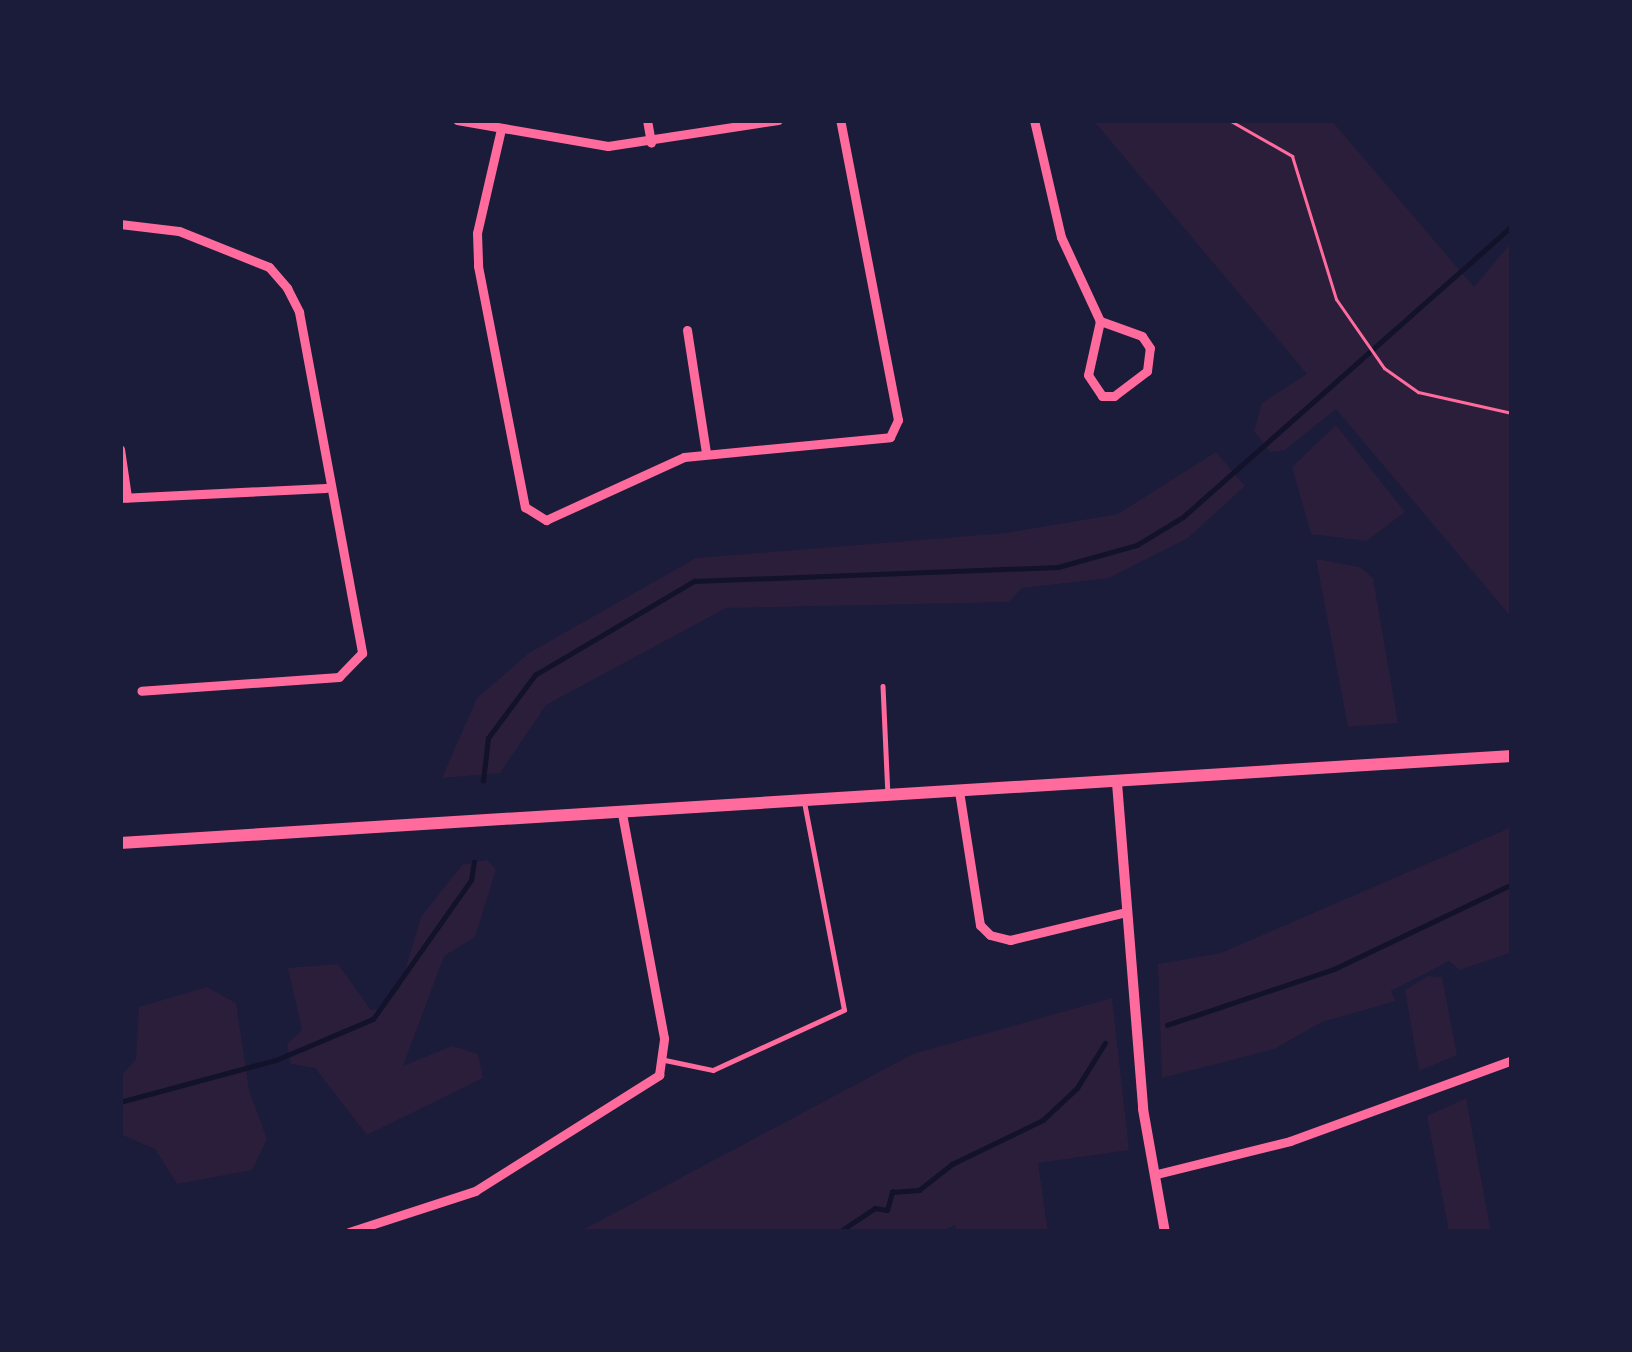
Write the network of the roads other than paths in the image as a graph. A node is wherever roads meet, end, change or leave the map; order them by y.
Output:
1 (457, 120) edge
2 (647, 120) edge
3 (778, 120) edge
4 (840, 120) edge
5 (1034, 120) edge
6 (501, 129) junction
7 (651, 143) junction
8 (120, 224) edge
9 (1100, 321) junction
10 (686, 331) dead end
11 (120, 449) edge
12 (706, 452) junction
13 (326, 488) junction
14 (124, 497) edge
15 (884, 686) dead end
16 (141, 691) dead end
17 (1512, 756) edge
18 (1117, 783) junction
19 (958, 791) junction
20 (888, 796) junction
21 (804, 803) junction
22 (622, 814) junction
23 (120, 843) edge
24 (1127, 912) junction
25 (665, 1060) junction
26 (1512, 1060) edge
27 (1157, 1174) junction
28 (350, 1232) edge
29 (1165, 1232) edge

1 - 6 street
2 - 7 street
3 - 7 street
4 - 12 street
5 - 9 street
6 - 7 street
6 - 12 street
8 - 13 street
9 - 9 street
10 - 12 street
11 - 14 street
13 - 14 street
13 - 16 street
15 - 20 lane
17 - 18 main road
18 - 19 main road
18 - 24 street
19 - 20 main road
19 - 24 street
20 - 21 main road
21 - 22 main road
21 - 25 lane
22 - 23 main road
22 - 25 street
24 - 27 street
25 - 28 street
26 - 27 street
27 - 29 street

